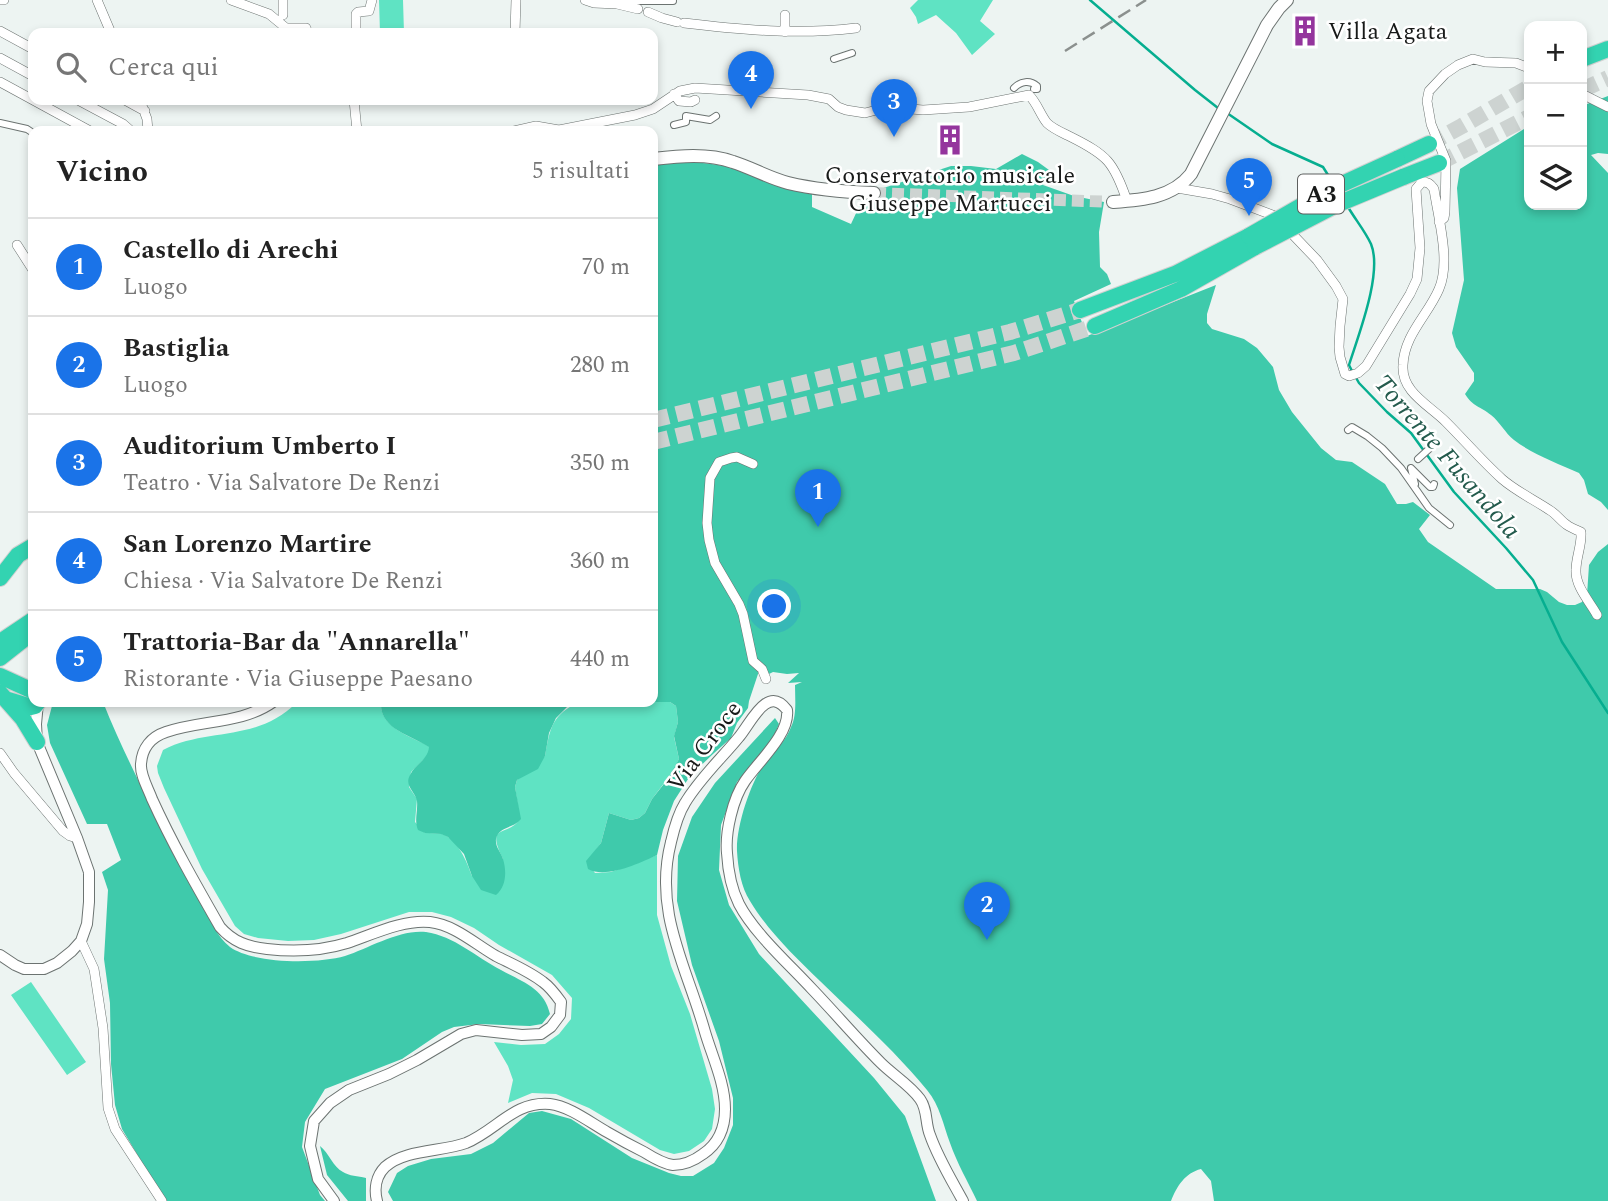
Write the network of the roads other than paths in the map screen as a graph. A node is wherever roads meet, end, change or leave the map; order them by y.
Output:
1 (231, 0) edge
2 (283, 0) edge
3 (372, 0) edge
4 (516, 0) edge
5 (585, 0) edge
6 (1287, 0) edge
7 (673, 1) edge
8 (98, 3) edge
9 (617, 4) junction
10 (785, 15) dead end
11 (282, 24) edge
12 (109, 28) edge
13 (356, 28) edge
14 (515, 28) edge
15 (856, 28) dead end
16 (0, 31) edge
17 (785, 32) junction
18 (28, 46) edge
19 (1608, 48) edge
20 (849, 56) dead end
21 (1587, 57) edge
22 (0, 58) edge
23 (834, 59) dead end
24 (1524, 66) edge
25 (28, 73) edge
26 (0, 82) edge
27 (1014, 88) dead end
28 (1034, 89) dead end
29 (674, 94) junction
30 (1587, 96) edge
31 (28, 97) edge
32 (695, 100) dead end
33 (42, 105) edge
34 (87, 105) edge
35 (134, 105) edge
36 (142, 105) edge
37 (354, 105) edge
38 (658, 105) edge
39 (658, 105) edge
40 (1608, 107) edge
41 (145, 111) junction
42 (716, 116) dead end
43 (109, 117) junction
44 (0, 122) edge
45 (674, 125) dead end
46 (81, 126) edge
47 (114, 126) edge
48 (125, 126) edge
49 (148, 126) edge
50 (357, 126) edge
51 (579, 126) edge
52 (28, 130) edge
53 (1429, 144) tunnel mouth
54 (658, 159) edge
55 (1439, 163) tunnel mouth
56 (1177, 188) junction
57 (874, 192) tunnel mouth
58 (1127, 201) junction
59 (1113, 202) tunnel mouth
60 (1440, 222) junction
61 (1252, 242) junction
62 (17, 246) dead end
63 (28, 262) edge
64 (1178, 282) junction
65 (1080, 310) tunnel mouth
66 (1095, 326) tunnel mouth
67 (1348, 430) dead end
68 (1429, 449) dead end
69 (1418, 459) dead end
70 (753, 464) dead end
71 (1434, 484) dead end
72 (1431, 510) junction
73 (1450, 525) dead end
74 (28, 549) edge
75 (28, 559) edge
76 (0, 578) edge
77 (1597, 615) dead end
78 (28, 622) edge
79 (28, 627) edge
80 (18, 642) edge
81 (28, 678) edge
82 (766, 679) dead end
83 (3, 687) edge
84 (28, 705) edge
85 (37, 707) edge
86 (267, 707) edge
87 (37, 742) junction
88 (0, 753) edge
89 (77, 838) junction
90 (81, 941) junction
91 (0, 955) edge
92 (162, 1201) edge
93 (334, 1201) edge
94 (377, 1201) edge
95 (963, 1201) edge

1 - 11 street
2 - 11 street
3 - 13 street
4 - 14 street
5 - 9 street
6 - 56 main road
7 - 9 street
8 - 12 street
9 - 17 street
10 - 17 street
15 - 17 street
16 - 18 street
19 - 21 highway
20 - 23 street
22 - 25 street
24 - 60 street
26 - 31 street
27 - 28 street
29 - 32 street
29 - 38 street
29 - 58 street
30 - 40 street
33 - 46 street
34 - 43 street
35 - 41 street
36 - 41 street
37 - 50 street
39 - 51 street
41 - 49 street
42 - 45 street
43 - 47 street
43 - 48 street
44 - 52 street
53 - 61 highway, A3, bridge
54 - 57 main road
55 - 61 highway, A3, bridge
56 - 58 main road
56 - 60 street
58 - 59 main road
60 - 77 street
61 - 64 highway, A3
62 - 63 street
64 - 65 highway, A3
64 - 66 highway, A3
67 - 72 street
68 - 69 street
70 - 82 street
71 - 72 street
72 - 73 street
74 - 76 highway
75 - 76 highway
78 - 80 highway
79 - 80 highway
81 - 83 highway
83 - 84 highway
83 - 87 highway
85 - 87 street
86 - 93 street
87 - 89 street
88 - 89 street
89 - 90 street
90 - 91 street
90 - 92 street
94 - 95 street, Via Croce

